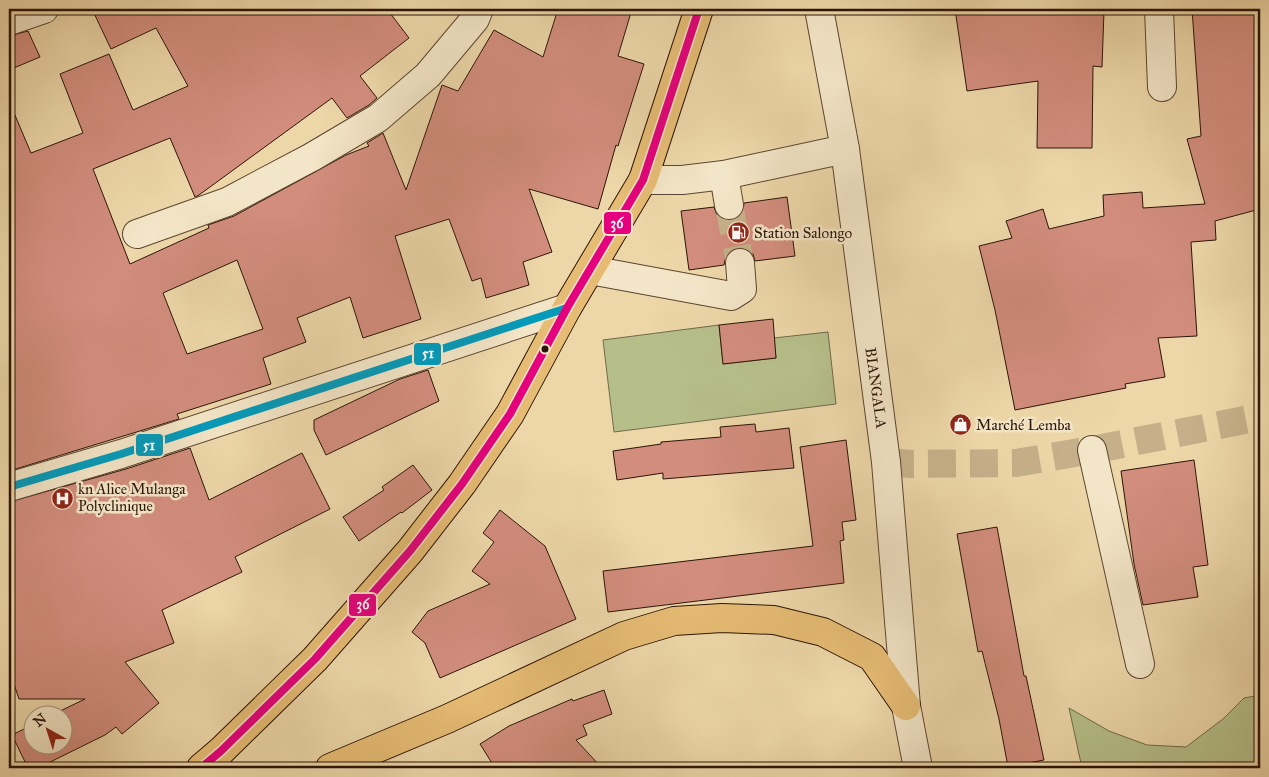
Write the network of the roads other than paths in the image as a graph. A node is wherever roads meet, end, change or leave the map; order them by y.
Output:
1 (44, 9) edge
2 (479, 9) edge
3 (699, 9) edge
4 (819, 9) edge
5 (1159, 9) edge
6 (9, 21) edge
7 (1162, 86) dead end
8 (845, 149) junction
9 (724, 175) junction
10 (643, 180) junction
11 (729, 205) tunnel mouth
12 (137, 234) dead end
13 (740, 263) tunnel mouth
14 (590, 270) junction
15 (567, 308) junction
16 (1092, 450) dead end
17 (9, 487) edge
18 (1140, 664) dead end
19 (906, 706) junction
20 (201, 768) edge
21 (330, 768) edge
22 (918, 768) edge

1 - 6 street
2 - 12 street
3 - 10 highway
4 - 8 street, BIANGALA
5 - 7 street
8 - 9 street
8 - 19 street, BIANGALA
9 - 10 street
9 - 11 street
10 - 14 highway
13 - 14 street
14 - 15 highway
15 - 17 street
15 - 20 highway
16 - 18 street
19 - 21 highway
19 - 22 street, BIANGALA

